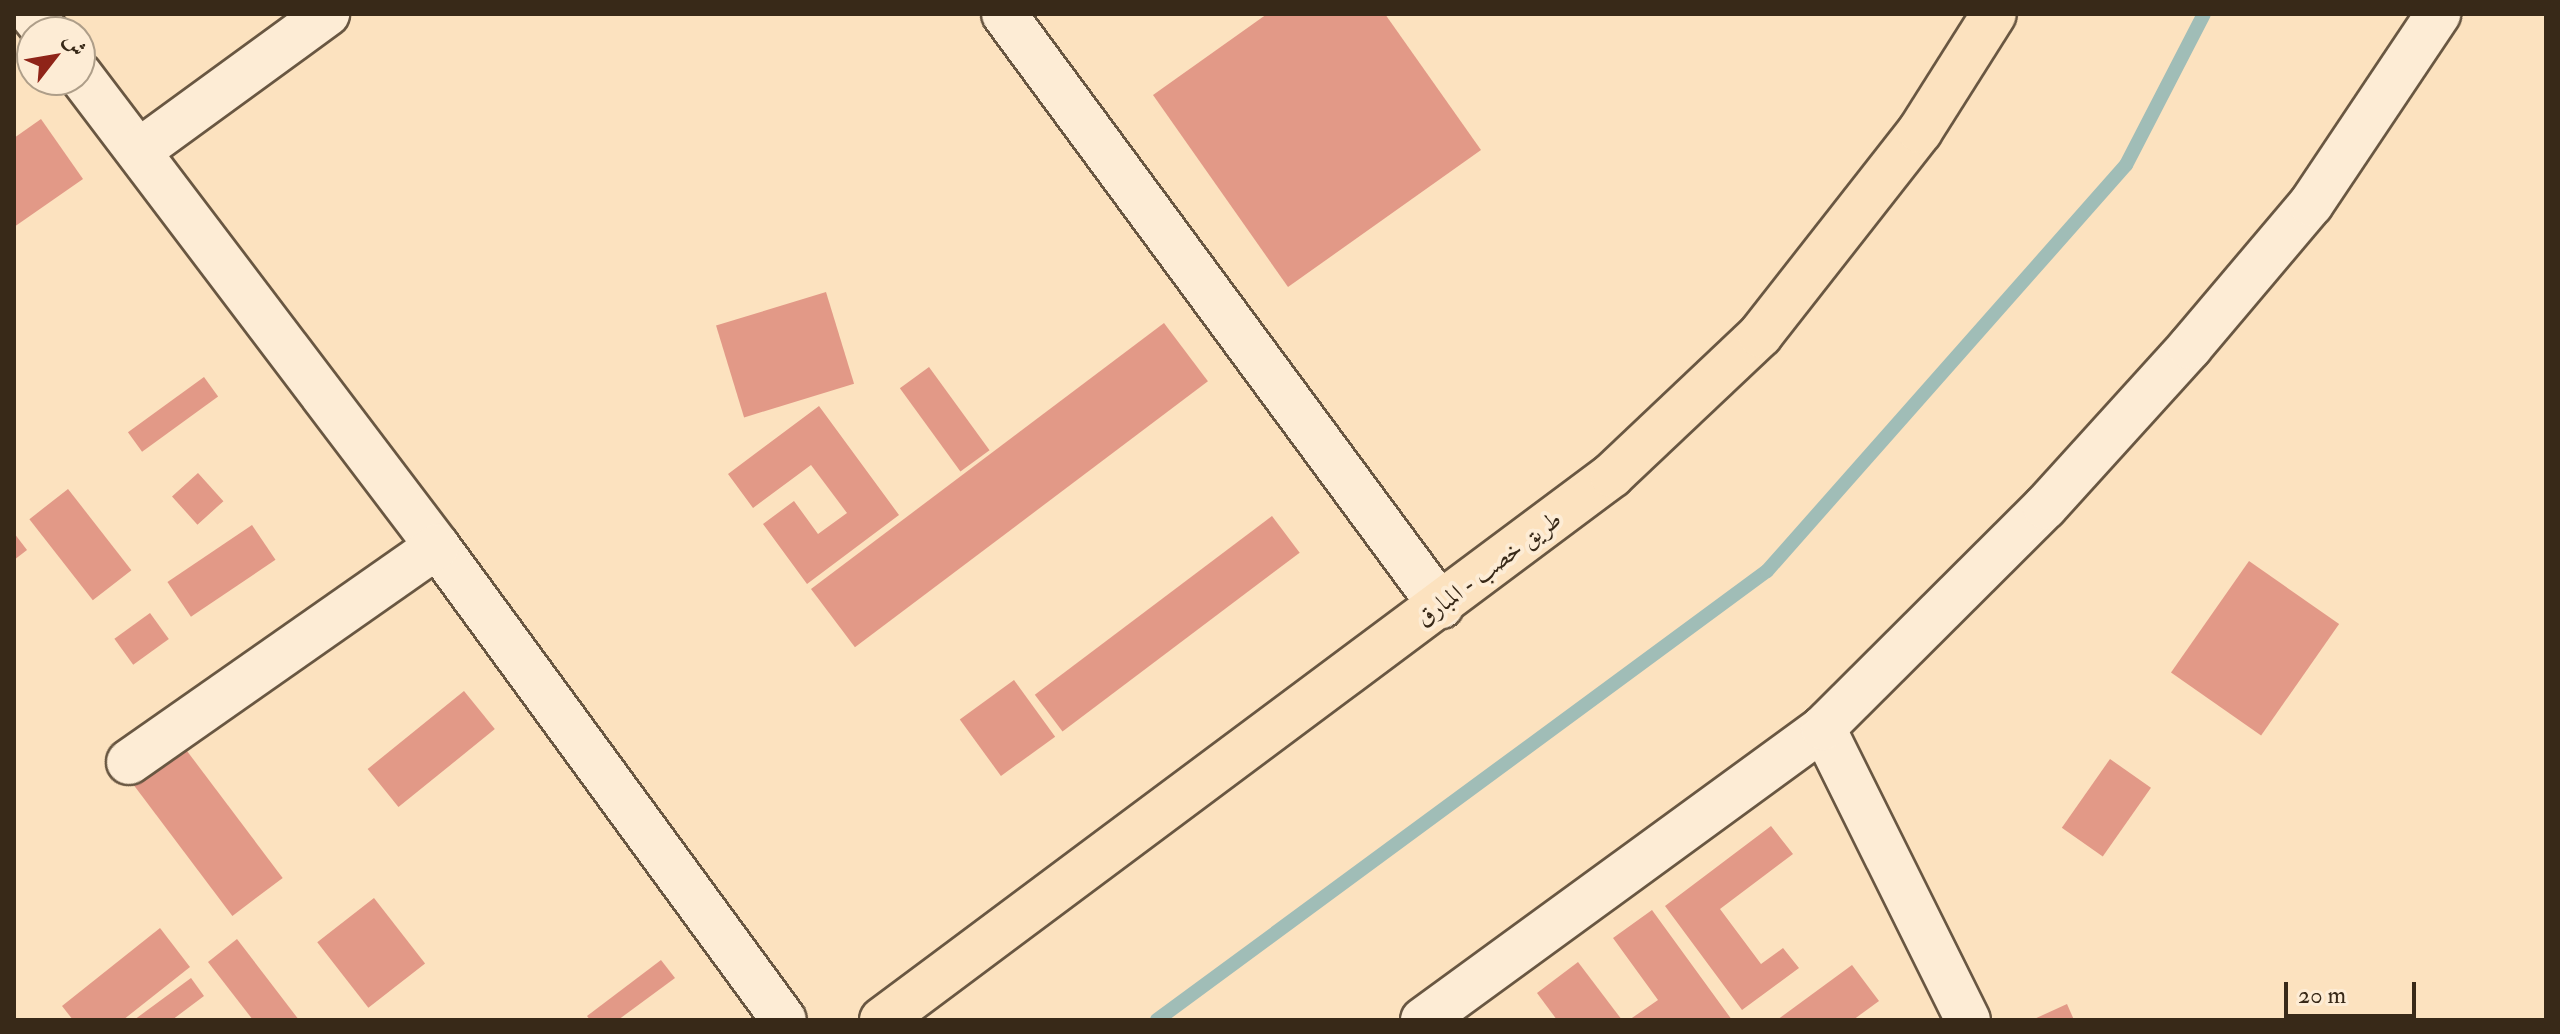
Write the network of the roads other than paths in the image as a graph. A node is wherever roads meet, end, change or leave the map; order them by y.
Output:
1 (327, 14) edge
2 (1004, 14) edge
3 (1994, 14) edge
4 (2438, 14) edge
5 (96, 96) edge
6 (139, 151) junction
7 (437, 546) junction
8 (1441, 606) junction
9 (1823, 728) junction
10 (129, 762) dead end
11 (784, 1020) edge
12 (882, 1020) edge
13 (1423, 1020) edge
14 (1968, 1020) edge

1 - 6 street
2 - 8 street
3 - 8 main road, طريق خصب - المبارق
4 - 9 street
5 - 6 street
6 - 7 street
7 - 10 street
7 - 11 street
8 - 12 main road, طريق خصب - المبارق
9 - 13 street
9 - 14 street

